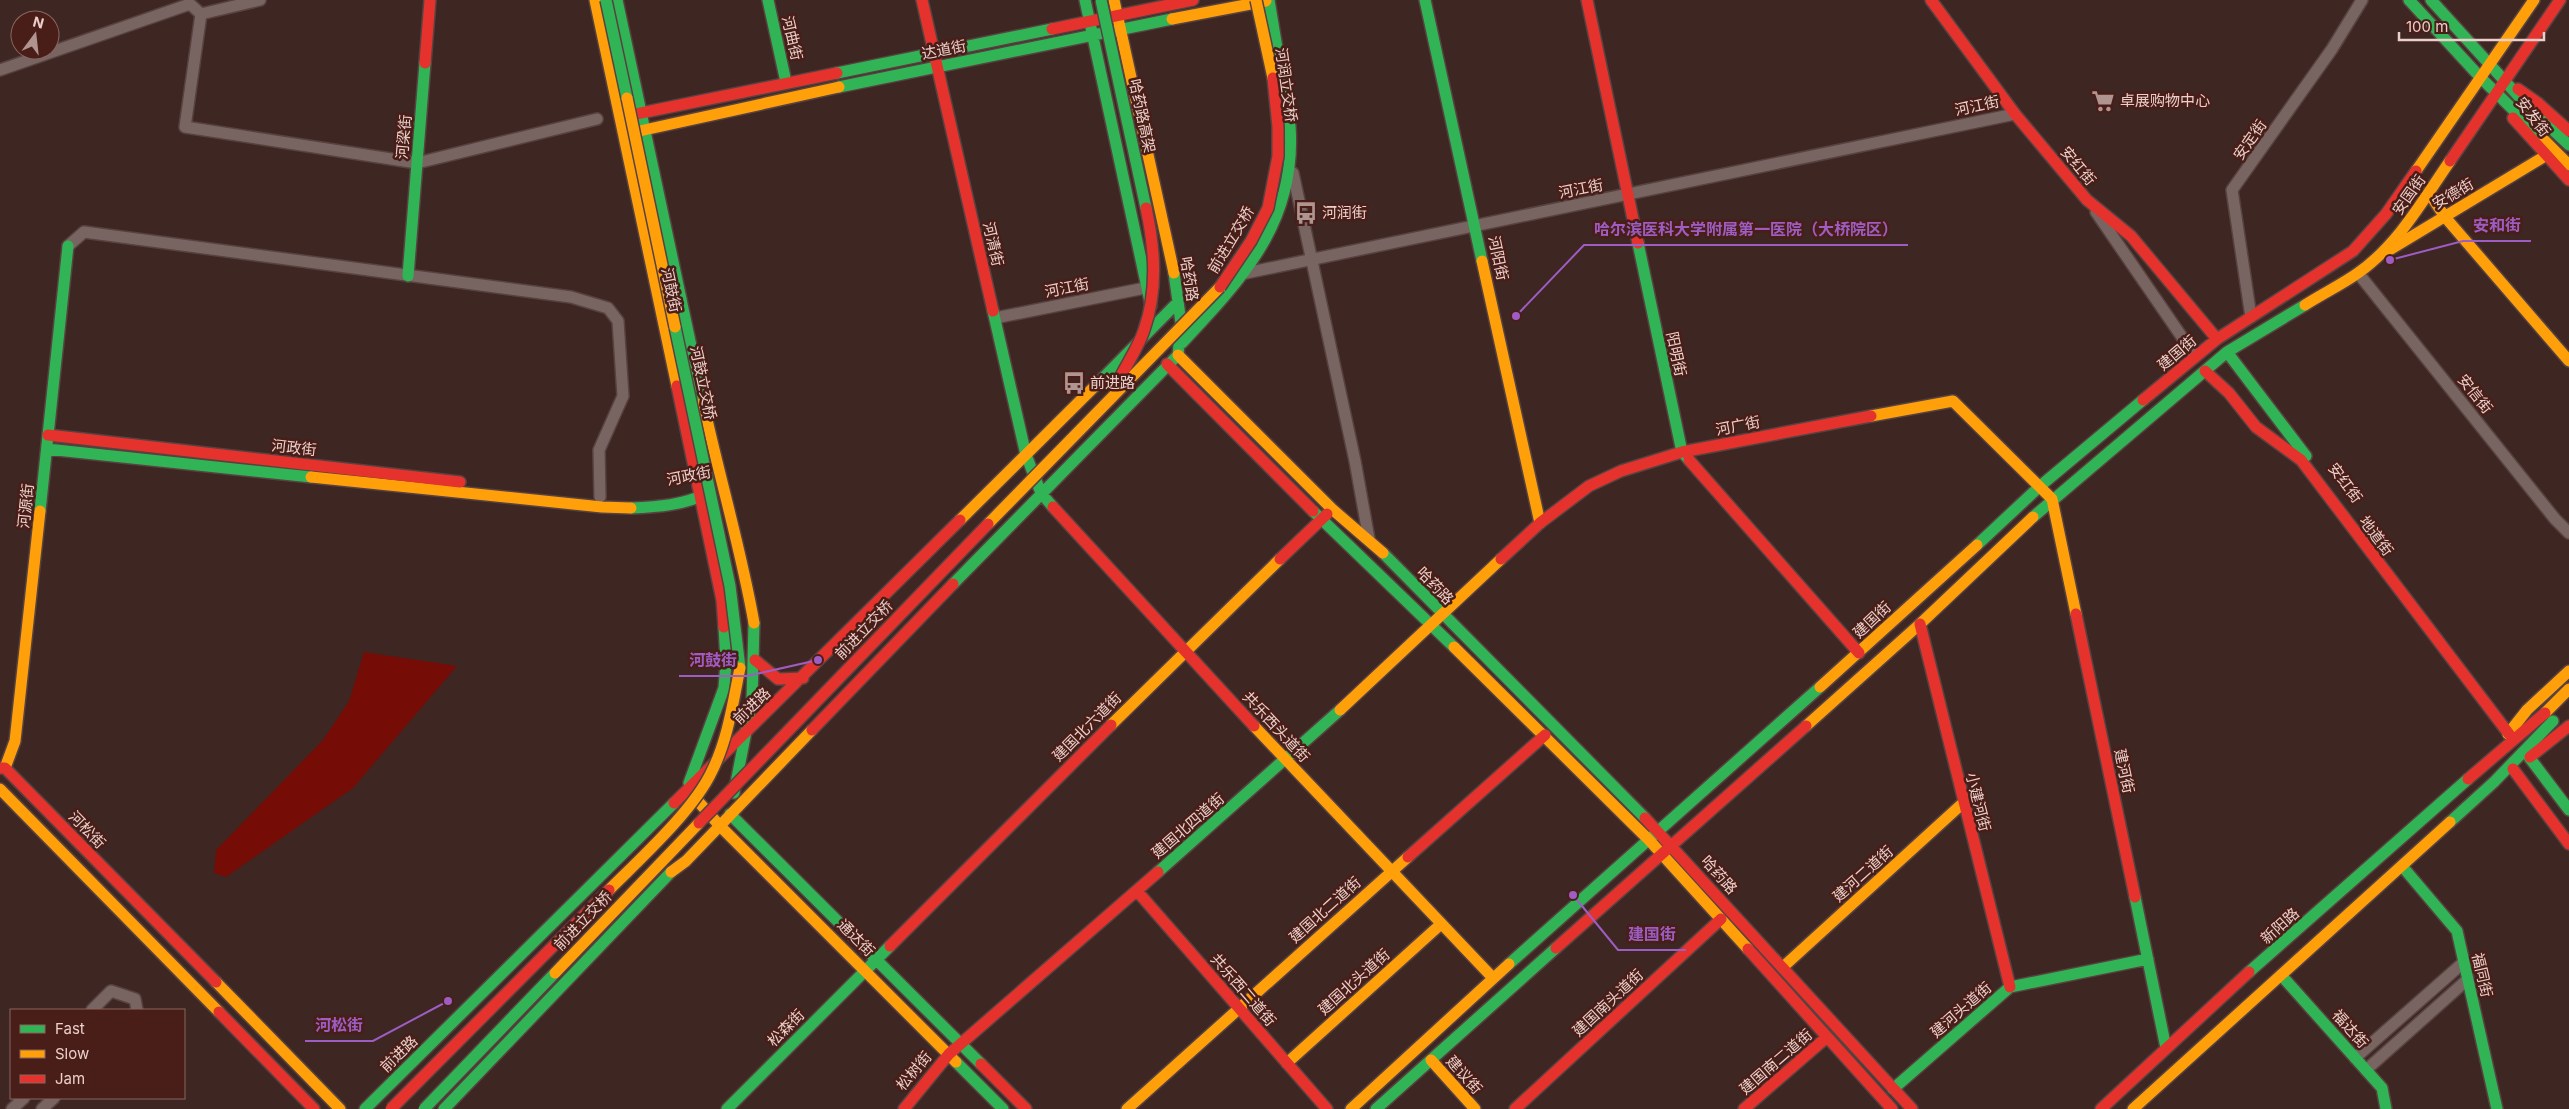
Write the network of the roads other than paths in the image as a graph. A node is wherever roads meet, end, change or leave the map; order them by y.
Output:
1 (260, 0) edge
2 (430, 0) edge
3 (594, 0) edge
4 (606, 0) edge
5 (617, 0) edge
6 (768, 0) edge
7 (922, 0) edge
8 (1085, 0) edge
9 (1101, 0) edge
10 (1114, 0) edge
11 (1193, 0) edge
12 (1256, 0) edge
13 (1270, 0) edge
14 (1425, 0) edge
15 (1587, 0) edge
16 (1931, 0) edge
17 (2362, 0) edge
18 (2409, 0) edge
19 (2431, 0) edge
20 (2534, 0) edge
21 (2560, 0) edge
22 (201, 14) junction
23 (1117, 16) junction
24 (1090, 21) junction
25 (1120, 32) junction
26 (1093, 37) junction
27 (933, 52) junction
28 (2489, 64) junction
29 (936, 66) junction
30 (0, 70) edge
31 (2480, 77) junction
32 (2505, 81) junction
33 (786, 82) junction
34 (2497, 94) junction
35 (641, 113) junction
36 (2015, 114) junction
37 (620, 117) junction
38 (596, 119) dead end
39 (645, 130) junction
40 (2569, 131) edge
41 (623, 134) junction
42 (2569, 145) edge
43 (2545, 156) junction
44 (417, 163) junction
45 (2569, 165) edge
46 (1291, 166) junction
47 (1275, 175) joint
48 (2569, 180) edge
49 (2429, 193) junction
50 (1626, 195) junction
51 (2087, 200) junction
52 (2445, 217) junction
53 (1476, 224) junction
54 (68, 246) joint
55 (2377, 257) junction
56 (1310, 259) junction
57 (1246, 272) junction
58 (2358, 273) junction
59 (408, 276) junction
60 (1145, 288) junction
61 (1178, 302) junction
62 (2251, 317) junction
63 (994, 318) junction
64 (1156, 324) junction
65 (2217, 340) junction
66 (1182, 342) junction
67 (2227, 352) junction
68 (1178, 355) junction
69 (2195, 356) junction
70 (2569, 361) edge
71 (1167, 364) junction
72 (2205, 371) junction
73 (1102, 404) junction
74 (48, 436) junction
75 (47, 449) junction
76 (1682, 452) junction
77 (1026, 455) junction
78 (722, 484) junction
79 (2039, 487) junction
80 (1041, 493) junction
81 (698, 494) junction
82 (600, 497) junction
83 (2052, 499) junction
84 (1332, 509) junction
85 (1321, 519) junction
86 (1540, 523) junction
87 (2569, 533) edge
88 (1369, 539) junction
89 (1441, 614) junction
90 (1431, 624) junction
91 (1920, 624) junction
92 (1184, 652) junction
93 (1859, 652) junction
94 (755, 660) junction
95 (2569, 671) edge
96 (803, 678) junction
97 (2569, 689) edge
98 (2569, 705) edge
99 (2549, 717) junction
100 (2569, 726) edge
101 (2510, 731) junction
102 (746, 732) junction
103 (1545, 735) junction
104 (2529, 758) junction
105 (1286, 760) junction
106 (2481, 767) junction
107 (3, 768) edge
108 (2513, 769) junction
109 (712, 772) joint
110 (2494, 782) junction
111 (687, 788) junction
112 (0, 789) edge
113 (1963, 803) junction
114 (2569, 810) edge
115 (730, 814) junction
116 (720, 826) junction
117 (1658, 832) junction
118 (1649, 840) junction
119 (1671, 844) junction
120 (2569, 844) edge
121 (1662, 853) junction
122 (686, 861) junction
123 (2402, 866) junction
124 (1390, 872) junction
125 (1137, 891) junction
126 (1721, 919) junction
127 (1441, 924) junction
128 (2148, 959) junction
129 (876, 960) junction
130 (2464, 962) junction
131 (1783, 968) junction
132 (866, 969) junction
133 (2280, 975) junction
134 (1493, 978) junction
135 (2468, 979) junction
136 (2010, 987) junction
137 (1238, 1008) junction
138 (93, 1009) edge
139 (137, 1009) edge
140 (1827, 1037) junction
141 (960, 1044) junction
142 (2166, 1048) junction
143 (949, 1054) junction
144 (2355, 1058) junction
145 (1431, 1060) junction
146 (1286, 1063) junction
147 (2366, 1070) junction
148 (1893, 1089) junction
149 (23, 1099) edge
150 (53, 1099) edge
151 (12, 1109) edge
152 (42, 1109) edge
153 (314, 1109) edge
154 (340, 1109) edge
155 (365, 1109) edge
156 (391, 1109) edge
157 (424, 1109) edge
158 (444, 1109) edge
159 (460, 1109) edge
160 (727, 1109) edge
161 (904, 1109) edge
162 (1004, 1109) edge
163 (1026, 1109) edge
164 (1127, 1109) edge
165 (1328, 1109) edge
166 (1351, 1109) edge
167 (1376, 1109) edge
168 (1475, 1109) edge
169 (1515, 1109) edge
170 (1744, 1109) edge
171 (1892, 1109) edge
172 (1912, 1109) edge
173 (2101, 1109) edge
174 (2133, 1109) edge
175 (2386, 1109) edge
176 (2497, 1109) edge

1 - 22 street
2 - 44 main road, 河梁街
3 - 37 main road, 河鼓街
4 - 109 main road, 河鼓立交桥, bridge
5 - 35 main road, 河鼓街
6 - 33 main road, 河曲街
7 - 27 main road, 河清街
8 - 24 main road, 哈药路
9 - 73 main road, 哈药路高架, bridge
10 - 23 main road, 哈药路
11 - 23 main road
12 - 47 main road, 河润立交桥, bridge
13 - 25 main road, 达道街
13 - 46 main road
14 - 53 main road, 河阳街
15 - 50 main road, 阳明街
16 - 36 main road, 安红街
17 - 62 street, 安定街
18 - 31 main road, 安发街
19 - 28 main road, 安发街
20 - 28 main road, 安国街
21 - 32 main road, 安国街
22 - 30 street
22 - 44 street
23 - 24 main road
23 - 25 main road, 哈药路
24 - 26 main road, 哈药路
24 - 27 main road
25 - 26 main road, 达道街
25 - 61 main road, 哈药路
26 - 29 main road, 达道街
26 - 60 main road, 哈药路
27 - 29 main road, 河清街
27 - 33 main road
28 - 31 main road, 安国街
28 - 32 main road, 安发街
29 - 39 main road, 达道街
29 - 63 main road, 河清街
31 - 34 main road, 安发街
31 - 62 main road, 安国街
32 - 34 main road, 安国街
32 - 40 main road, 安发街
32 - 42 main road, 安发街
33 - 35 main road
34 - 43 main road, 安发街
34 - 45 main road, 安发街
34 - 49 main road, 安国街
35 - 37 main road
35 - 39 main road, 河鼓街
36 - 50 street, 河江街
36 - 51 main road, 安红街
37 - 41 main road, 河鼓街
38 - 44 street
39 - 41 main road, 达道街
39 - 78 main road, 河鼓街
41 - 81 main road, 河鼓街
43 - 48 main road, 安发街
43 - 52 main road, 安德街
44 - 59 main road, 河梁街
46 - 56 street
46 - 57 main road
47 - 73 main road, 前进立交桥, bridge
49 - 52 main road
49 - 55 main road, 安国街
50 - 53 street, 河江街
50 - 76 main road, 阳明街
51 - 65 main road, 安红街
51 - 69 street
52 - 55 main road, 安德街
52 - 70 main road
53 - 56 street, 河江街
53 - 86 main road, 河阳街
54 - 59 street
54 - 74 main road, 河源街
55 - 58 main road, 安国街
56 - 57 street, 河江街
56 - 88 street
57 - 66 main road
58 - 67 main road, 安国街
58 - 87 street, 安信街
59 - 82 street
60 - 63 street, 河江街
60 - 64 main road, 哈药路
61 - 64 main road, 前进路
61 - 66 main road, 哈药路
62 - 65 main road, 安国街
63 - 77 main road, 河清街
64 - 71 main road, 哈药路
64 - 77 main road, 前进路
65 - 69 main road, 建国街
66 - 68 main road, 哈药路
67 - 72 main road
67 - 101 main road, 安红街
68 - 71 main road
68 - 84 main road, 哈药路
69 - 79 main road, 建国街
71 - 80 main road
71 - 85 main road, 哈药路
72 - 83 main road
72 - 101 main road, 地道街
73 - 157 main road, 前进立交桥, bridge
74 - 75 main road, 河源街
74 - 82 main road, 河政街
75 - 81 main road, 河政街
75 - 107 main road, 河源街
76 - 79 main road, 河广街
76 - 86 main road, 河广街
76 - 93 main road, 阳明街
77 - 80 main road, 河清街
77 - 96 main road, 前进路
78 - 81 main road, 河政街
78 - 94 main road, 河鼓街
79 - 83 main road, 河广街
79 - 93 main road, 建国街
80 - 92 main road, 共乐西头道街
80 - 115 main road
81 - 82 main road, 河政街
81 - 111 main road, 河鼓街
83 - 91 main road
83 - 128 main road, 建河街
84 - 85 main road, 建国北六道街
84 - 88 main road, 哈药路
85 - 90 main road, 哈药路
85 - 92 main road, 建国北六道街
86 - 89 main road, 河广街
88 - 89 main road, 哈药路
89 - 90 main road, 建国北四道街
89 - 117 main road, 哈药路
90 - 103 main road, 哈药路
90 - 105 main road, 建国北四道街
91 - 113 main road, 小建河街
91 - 119 main road
92 - 105 main road, 共乐西头道街
92 - 129 main road, 建国北六道街
93 - 117 main road, 建国街
94 - 96 main road
94 - 102 main road, 河鼓街
95 - 101 main road, 新阳路
96 - 102 main road, 前进路
97 - 99 main road, 新阳路
98 - 99 main road, 新阳路
99 - 106 main road, 新阳路
99 - 110 main road, 新阳路
100 - 104 main road, 新阳路
101 - 106 main road, 新阳路
102 - 111 main road, 前进路
102 - 115 main road, 河鼓街
103 - 118 main road, 哈药路
103 - 124 main road, 建国北二道街
104 - 108 main road, 新阳路
104 - 114 main road
105 - 124 main road, 共乐西头道街
105 - 125 main road, 建国北四道街
106 - 142 main road, 新阳路
107 - 154 main road, 河松街
108 - 110 main road, 新阳路
108 - 120 main road
109 - 156 main road, 前进立交桥, bridge
110 - 123 main road, 新阳路
111 - 116 main road, 通达街
111 - 155 main road, 前进路
112 - 153 main road
113 - 131 main road, 建河二道街
113 - 136 main road, 小建河街
115 - 116 main road
115 - 129 main road, 通达街
116 - 122 main road
116 - 132 main road, 通达街
117 - 118 main road, 建国街
117 - 119 main road, 哈药路
118 - 121 main road, 哈药路
118 - 134 main road, 建国街
119 - 121 main road
119 - 131 main road, 哈药路
121 - 126 main road, 哈药路
121 - 145 main road
122 - 158 main road
122 - 159 main road
123 - 130 main road, 福同街
123 - 133 main road, 新阳路
124 - 127 main road, 共乐西头道街
124 - 137 main road, 建国北二道街
125 - 137 main road, 共乐西二道街
125 - 141 main road, 建国北四道街
126 - 140 main road, 哈药路
126 - 169 main road, 建国南头道街
127 - 134 main road, 共乐西头道街
127 - 146 main road, 建国北头道街
128 - 136 main road, 建河头道街
128 - 142 main road, 建河街
129 - 132 main road, 建国北六道街
129 - 141 main road, 通达街
130 - 135 main road, 福同街
130 - 144 street
131 - 148 main road, 哈药路
132 - 143 main road, 通达街
132 - 160 main road, 松森街
133 - 144 main road, 福达街
133 - 174 main road, 新阳路
134 - 166 main road, 建国街
135 - 147 street
135 - 176 main road, 福同街
136 - 148 main road, 建河头道街
137 - 146 main road, 共乐西二道街
137 - 164 main road, 建国北二道街
138 - 139 street
140 - 170 main road, 建国南二道街
140 - 171 main road, 哈药路
141 - 143 main road, 建国北四道街
141 - 163 main road, 通达街
142 - 173 main road, 新阳路
143 - 161 main road, 松树街
143 - 162 main road, 通达街
144 - 147 main road, 福达街
145 - 167 main road
145 - 168 main road, 建议街
146 - 165 main road, 共乐西二道街
147 - 175 main road, 福达街
148 - 172 main road, 哈药路
149 - 151 street
150 - 152 street

